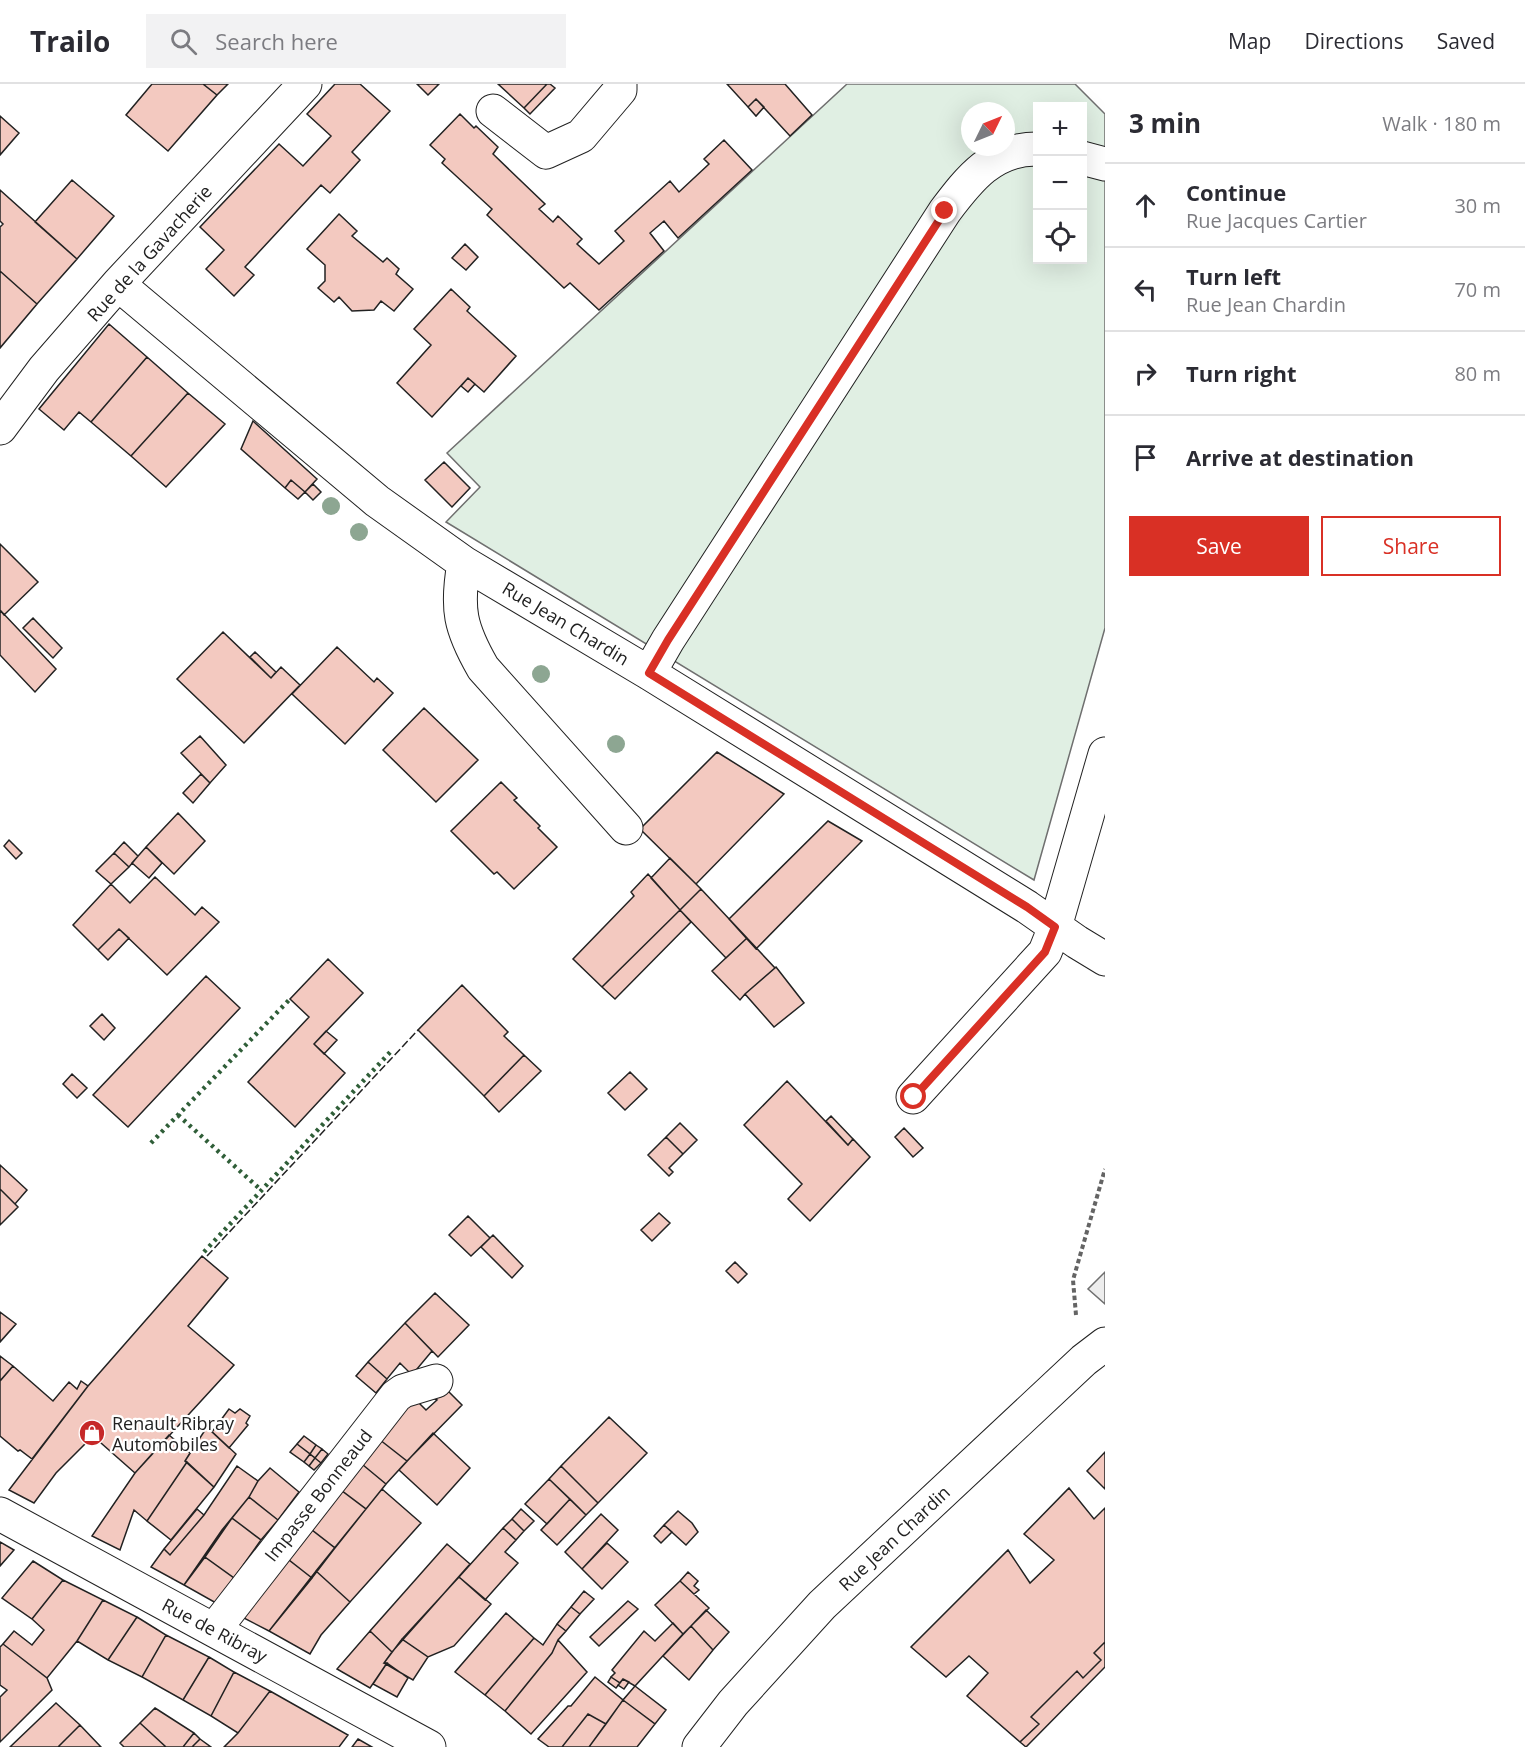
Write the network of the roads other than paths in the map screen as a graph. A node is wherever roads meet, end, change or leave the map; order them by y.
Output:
1 (305, 84) edge
2 (620, 84) edge
3 (493, 111) dead end
4 (1033, 149) edge
5 (1087, 159) edge
6 (1105, 164) edge
7 (118, 284) junction
8 (0, 428) edge
9 (464, 562) junction
10 (649, 673) junction
11 (1105, 754) edge
12 (627, 828) dead end
13 (1055, 927) junction
14 (1105, 959) edge
15 (914, 1097) dead end
16 (1094, 1352) edge
17 (436, 1381) dead end
18 (0, 1514) edge
19 (214, 1630) junction
20 (429, 1747) edge
21 (699, 1747) edge

1 - 7 street, Rue de la Gavacherie
2 - 3 street
4 - 10 street
5 - 6 street
7 - 8 street, Rue de la Gavacherie
7 - 9 street, Rue Jean Chardin
9 - 10 street, Rue Jean Chardin
9 - 12 street
10 - 13 street, Rue Jean Chardin
11 - 13 street
13 - 14 street, Rue Jean Chardin
13 - 15 street
16 - 21 street, Rue Jean Chardin
17 - 19 street, Impasse Bonneaud
18 - 19 street, Rue de Ribray
19 - 20 street, Rue de Ribray

